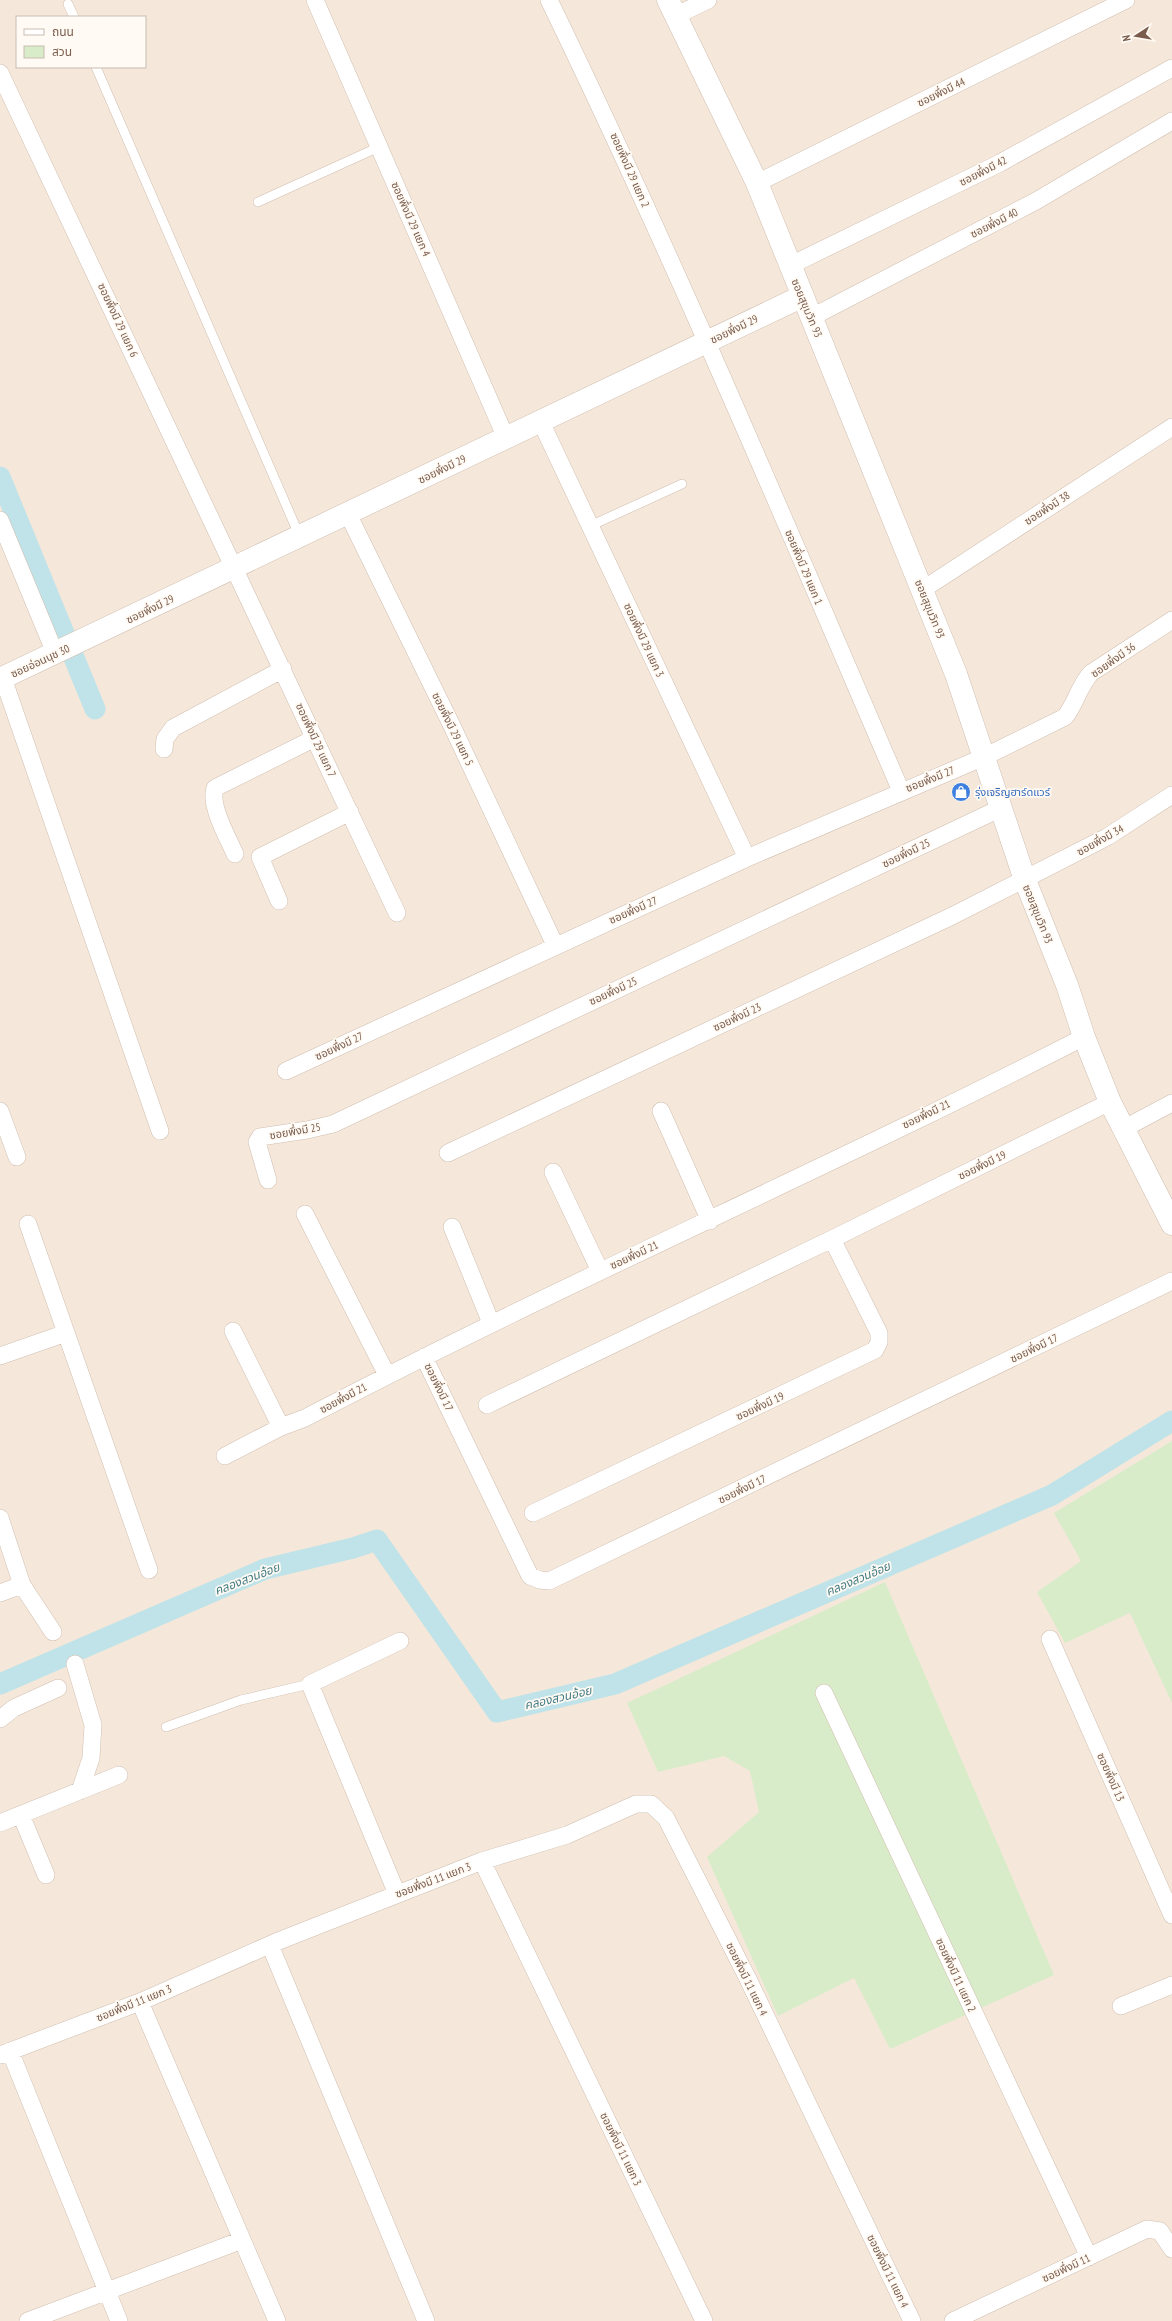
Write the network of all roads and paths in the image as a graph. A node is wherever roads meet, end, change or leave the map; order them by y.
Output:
1 (315, 0) edge
2 (549, 0) edge
3 (708, 0) edge
4 (1126, 0) edge
5 (68, 4) dead end
6 (672, 8) edge
7 (74, 16) edge
8 (96, 68) edge
9 (1172, 68) edge
10 (0, 73) edge
11 (1172, 121) edge
12 (379, 147) junction
13 (757, 183) junction
14 (258, 202) dead end
15 (789, 266) junction
16 (803, 296) junction
17 (812, 317) junction
18 (707, 342) junction
19 (541, 422) junction
20 (1172, 427) edge
21 (506, 438) junction
22 (682, 484) dead end
23 (348, 514) junction
24 (0, 520) edge
25 (590, 526) junction
26 (300, 537) junction
27 (236, 568) junction
28 (922, 590) junction
29 (1172, 620) edge
30 (81, 642) joint
31 (58, 651) junction
32 (283, 669) junction
33 (2, 679) edge
34 (316, 738) junction
35 (164, 749) dead end
36 (984, 757) junction
37 (901, 791) junction
38 (1172, 795) edge
39 (1001, 808) junction
40 (350, 812) junction
41 (235, 854) dead end
42 (747, 858) junction
43 (1025, 880) junction
44 (279, 901) dead end
45 (397, 912) dead end
46 (555, 945) junction
47 (1084, 1036) junction
48 (286, 1071) dead end
49 (1110, 1102) junction
50 (1172, 1103) edge
51 (0, 1111) edge
52 (661, 1111) dead end
53 (1123, 1129) junction
54 (160, 1131) dead end
55 (448, 1154) dead end
56 (18, 1157) dead end
57 (553, 1172) dead end
58 (268, 1180) dead end
59 (305, 1214) dead end
60 (710, 1220) junction
61 (28, 1224) dead end
62 (1172, 1224) edge
63 (452, 1227) dead end
64 (832, 1239) junction
65 (600, 1271) junction
66 (1172, 1281) edge
67 (491, 1324) junction
68 (234, 1331) dead end
69 (66, 1333) junction
70 (0, 1356) edge
71 (424, 1357) junction
72 (387, 1375) junction
73 (487, 1405) dead end
74 (281, 1427) junction
75 (225, 1456) dead end
76 (533, 1513) dead end
77 (0, 1518) edge
78 (149, 1570) dead end
79 (22, 1585) junction
80 (0, 1593) edge
81 (53, 1632) dead end
82 (1050, 1639) dead end
83 (400, 1641) dead end
84 (75, 1664) dead end
85 (310, 1684) junction
86 (58, 1688) dead end
87 (824, 1693) dead end
88 (0, 1720) edge
89 (166, 1727) dead end
90 (119, 1775) dead end
91 (80, 1791) junction
92 (20, 1815) junction
93 (0, 1823) edge
94 (482, 1861) junction
95 (46, 1875) dead end
96 (397, 1894) junction
97 (1172, 1915) edge
98 (270, 1945) junction
99 (1172, 1985) edge
100 (140, 2002) junction
101 (1121, 2006) dead end
102 (5, 2053) edge
103 (242, 2240) junction
104 (1172, 2249) edge
105 (1088, 2257) junction
106 (107, 2292) junction
107 (28, 2321) edge
108 (119, 2321) edge
109 (277, 2321) edge
110 (426, 2321) edge
111 (704, 2321) edge
112 (912, 2321) edge
113 (953, 2321) edge

1 - 12 street, ซอยพึ่งมี 29 แยก 4
2 - 18 street, ซอยพึ่งมี 29 แยก 2
3 - 6 street
4 - 13 street, ซอยพึ่งมี 44
5 - 7 lane
6 - 13 street, ซอยสุขุมวิท 93
8 - 26 lane
9 - 15 street, ซอยพึ่งมี 42
10 - 27 street, ซอยพึ่งมี 29 แยก 6
11 - 17 street, ซอยพึ่งมี 40
12 - 14 lane
12 - 21 street, ซอยพึ่งมี 29 แยก 4
13 - 15 street, ซอยสุขุมวิท 93
15 - 16 street, ซอยสุขุมวิท 93
16 - 17 street, ซอยสุขุมวิท 93
16 - 18 street, ซอยพึ่งมี 29
17 - 28 street, ซอยสุขุมวิท 93
18 - 19 street, ซอยพึ่งมี 29
18 - 37 street, ซอยพึ่งมี 29 แยก 1
19 - 21 street, ซอยพึ่งมี 29
19 - 25 street, ซอยพึ่งมี 29 แยก 3
20 - 28 street, ซอยพึ่งมี 38
21 - 23 street, ซอยพึ่งมี 29
22 - 25 lane
23 - 26 street, ซอยพึ่งมี 29
23 - 46 street, ซอยพึ่งมี 29 แยก 5
24 - 31 street
25 - 42 street, ซอยพึ่งมี 29 แยก 3
26 - 27 street, ซอยพึ่งมี 29
27 - 30 street, ซอยพึ่งมี 29
27 - 32 street, ซอยพึ่งมี 29 แยก 7
28 - 36 street, ซอยสุขุมวิท 93
29 - 36 street, ซอยพึ่งมี 36
30 - 31 street, ซอยอ่อนนุช 30
31 - 33 street, ซอยอ่อนนุช 30
32 - 34 street, ซอยพึ่งมี 29 แยก 7
32 - 35 street
33 - 54 street
34 - 40 street, ซอยพึ่งมี 29 แยก 7
34 - 41 street
36 - 37 street, ซอยพึ่งมี 27
36 - 39 street, ซอยสุขุมวิท 93
37 - 42 street, ซอยพึ่งมี 27
38 - 43 street, ซอยพึ่งมี 34
39 - 43 street, ซอยสุขุมวิท 93
39 - 58 street, ซอยพึ่งมี 25
40 - 44 street
40 - 45 street, ซอยพึ่งมี 29 แยก 7
42 - 46 street, ซอยพึ่งมี 27
43 - 47 street, ซอยสุขุมวิท 93
43 - 55 street, ซอยพึ่งมี 23
46 - 48 street, ซอยพึ่งมี 27
47 - 49 street, ซอยสุขุมวิท 93
47 - 60 street, ซอยพึ่งมี 21
49 - 53 street, ซอยสุขุมวิท 93
49 - 64 street, ซอยพึ่งมี 19
50 - 53 street
51 - 56 street
52 - 60 street
53 - 62 street, ซอยสุขุมวิท 93
57 - 65 street
59 - 72 street
60 - 65 street, ซอยพึ่งมี 21
61 - 69 street
63 - 67 street
64 - 73 street, ซอยพึ่งมี 19
64 - 76 street, ซอยพึ่งมี 19
65 - 67 street, ซอยพึ่งมี 21
66 - 71 street, ซอยพึ่งมี 17
67 - 71 street, ซอยพึ่งมี 21
68 - 74 street
69 - 70 street
69 - 78 street
71 - 72 street, ซอยพึ่งมี 21
72 - 74 street, ซอยพึ่งมี 21
74 - 75 street, ซอยพึ่งมี 21
77 - 79 street
79 - 80 street
79 - 81 street
82 - 97 street, ซอยพึ่งมี 13
83 - 85 street
84 - 91 street
85 - 89 lane
85 - 96 street
86 - 88 street
87 - 105 street, ซอยพึ่งมี 11 แยก 2
90 - 91 street
91 - 92 street
92 - 93 street
92 - 95 street
94 - 96 street, ซอยพึ่งมี 11 แยก 3
94 - 111 street, ซอยพึ่งมี 11 แยก 3
94 - 112 street, ซอยพึ่งมี 11 แยก 4
96 - 98 street, ซอยพึ่งมี 11 แยก 3
98 - 100 street, ซอยพึ่งมี 11 แยก 3
98 - 110 street
99 - 101 street
100 - 102 street, ซอยพึ่งมี 11 แยก 3
100 - 103 street
102 - 106 street
103 - 106 street
103 - 109 street
104 - 105 street, ซอยพึ่งมี 11
105 - 113 street, ซอยพึ่งมี 11
106 - 107 street
106 - 108 street

